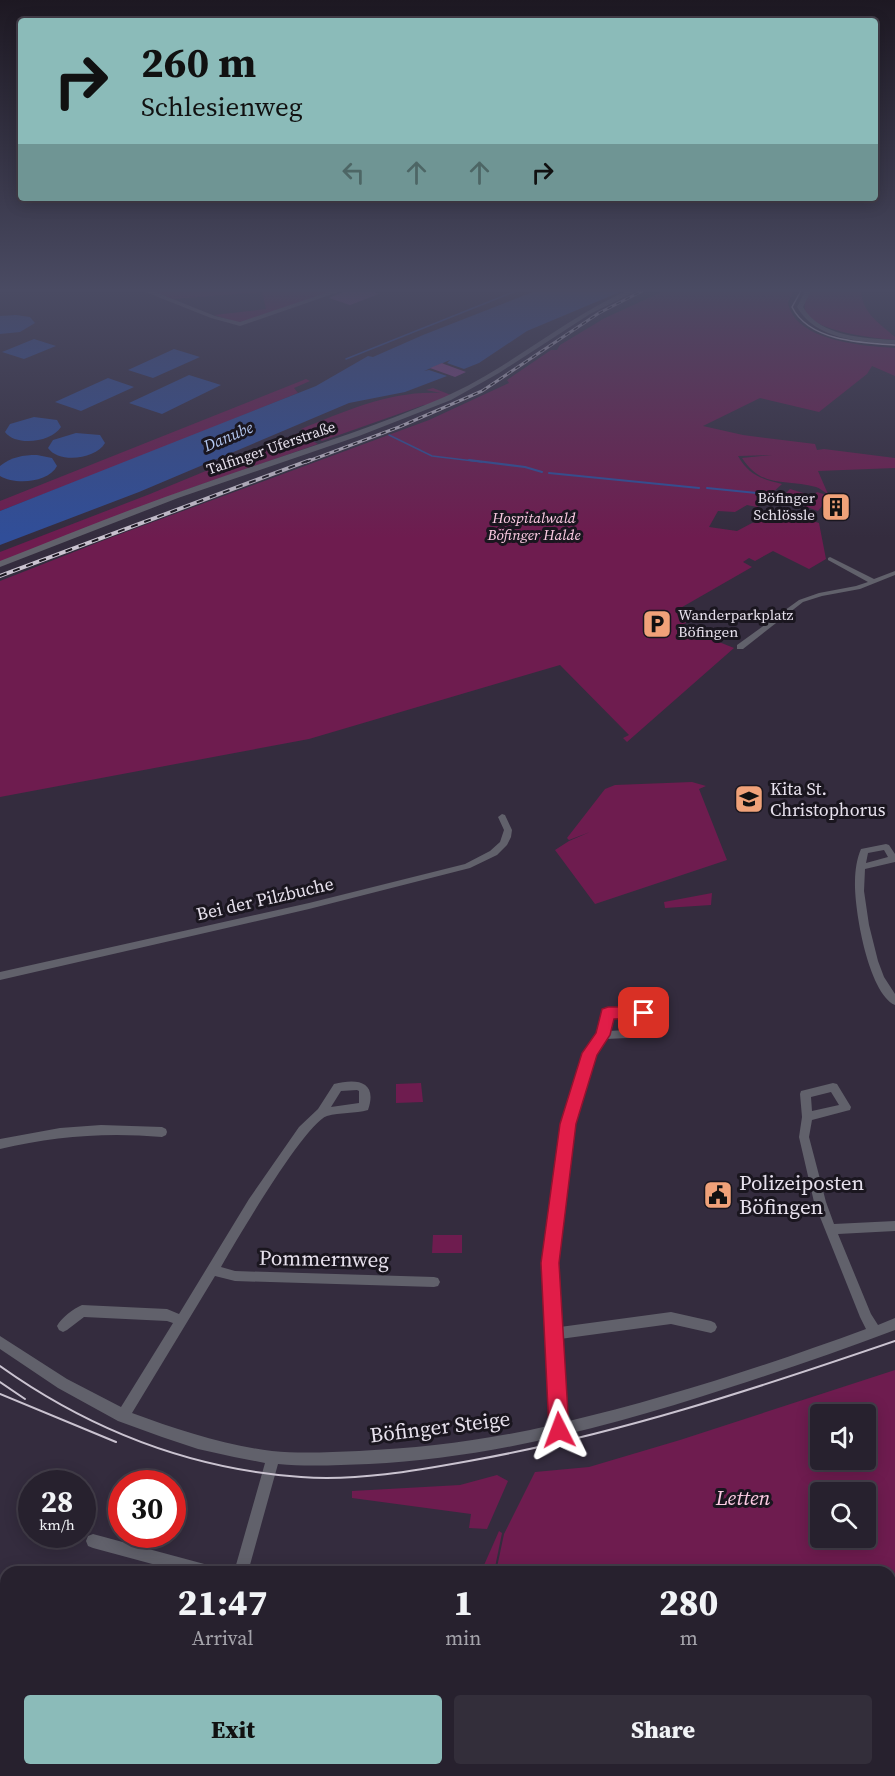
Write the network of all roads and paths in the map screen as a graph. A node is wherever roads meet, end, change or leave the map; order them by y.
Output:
1 (497, 372) edge
2 (830, 559) dead end
3 (0, 564) edge
4 (895, 573) edge
5 (874, 582) junction
6 (740, 647) dead end
7 (502, 817) dead end
8 (861, 867) dead end
9 (0, 976) edge
10 (895, 1001) edge
11 (603, 1035) dead end
12 (322, 1112) dead end
13 (807, 1117) dead end
14 (162, 1132) dead end
15 (0, 1144) edge
16 (895, 1226) edge
17 (830, 1229) junction
18 (214, 1270) junction
19 (434, 1282) dead end
20 (180, 1320) junction
21 (895, 1324) edge
22 (63, 1326) dead end
23 (711, 1327) dead end
24 (875, 1332) junction
25 (554, 1334) junction
26 (0, 1342) edge
27 (123, 1416) junction
28 (559, 1430) junction
29 (273, 1457) junction
30 (96, 1542) edge
31 (186, 1566) edge
32 (243, 1566) edge

1 - 3 street, Talfinger Uferstraße
2 - 5 street
4 - 5 street
5 - 6 street
7 - 9 street, Bei der Pilzbuche
8 - 10 street
11 - 25 street
12 - 18 street, Pommernweg
13 - 17 street
14 - 15 street
16 - 17 street
17 - 24 street
18 - 19 street, Pommernweg
18 - 20 street, Pommernweg
20 - 22 street
20 - 27 street, Pommernweg
21 - 24 street, Böfinger Steige
23 - 25 street
24 - 28 street, Böfinger Steige
25 - 28 street
26 - 27 street, Böfinger Steige
27 - 29 street, Böfinger Steige
28 - 29 street, Böfinger Steige
29 - 32 street
30 - 31 street

